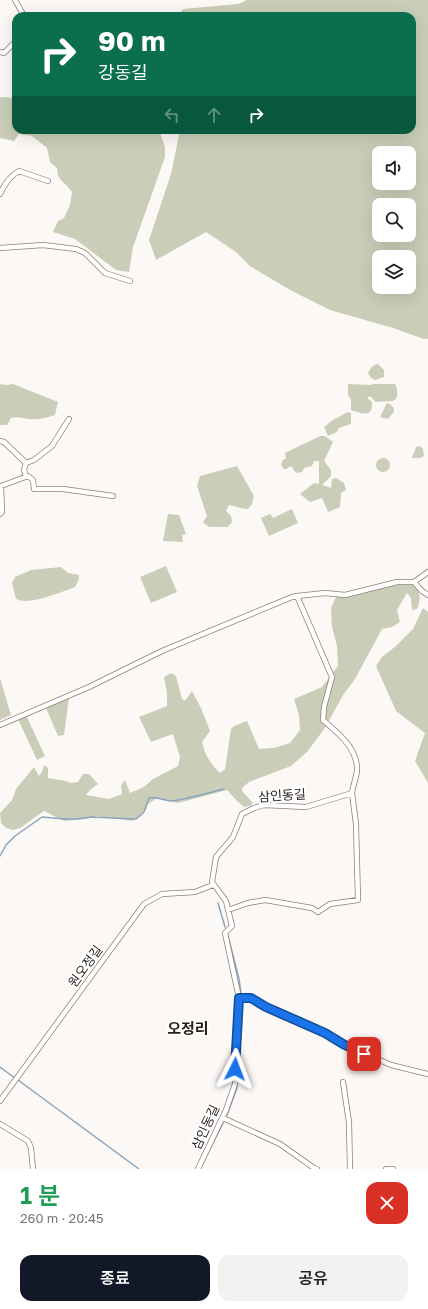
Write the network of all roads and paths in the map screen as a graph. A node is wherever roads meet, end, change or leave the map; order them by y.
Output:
1 (15, 0) edge
2 (22, 12) edge
3 (12, 45) edge
4 (0, 52) edge
5 (48, 180) dead end
6 (0, 194) edge
7 (0, 248) edge
8 (130, 281) dead end
9 (69, 419) dead end
10 (0, 441) edge
11 (26, 463) junction
12 (26, 477) junction
13 (113, 496) dead end
14 (0, 514) edge
15 (428, 572) edge
16 (414, 582) junction
17 (428, 595) edge
18 (297, 596) junction
19 (0, 725) edge
20 (352, 793) junction
21 (213, 885) junction
22 (228, 910) junction
23 (239, 998) junction
24 (428, 1074) edge
25 (344, 1082) dead end
26 (0, 1101) edge
27 (223, 1118) junction
28 (0, 1124) edge
29 (33, 1169) edge
30 (198, 1169) edge
31 (317, 1169) edge
32 (350, 1169) edge
33 (386, 1169) edge
34 (393, 1169) edge

1 - 2 street
3 - 4 street
5 - 6 street
7 - 8 street
9 - 11 street
10 - 11 street
11 - 12 street
12 - 13 street
12 - 14 street
15 - 16 street
16 - 17 street
16 - 18 street
18 - 19 street
18 - 20 street
20 - 21 street, 삼인동길
20 - 22 street
21 - 22 street, 삼인동길
21 - 26 street, 원오정길
22 - 23 street, 삼인동길
23 - 24 street
23 - 27 street, 삼인동길
25 - 32 street
27 - 30 street, 삼인동길
27 - 31 street
28 - 29 street
33 - 34 street

